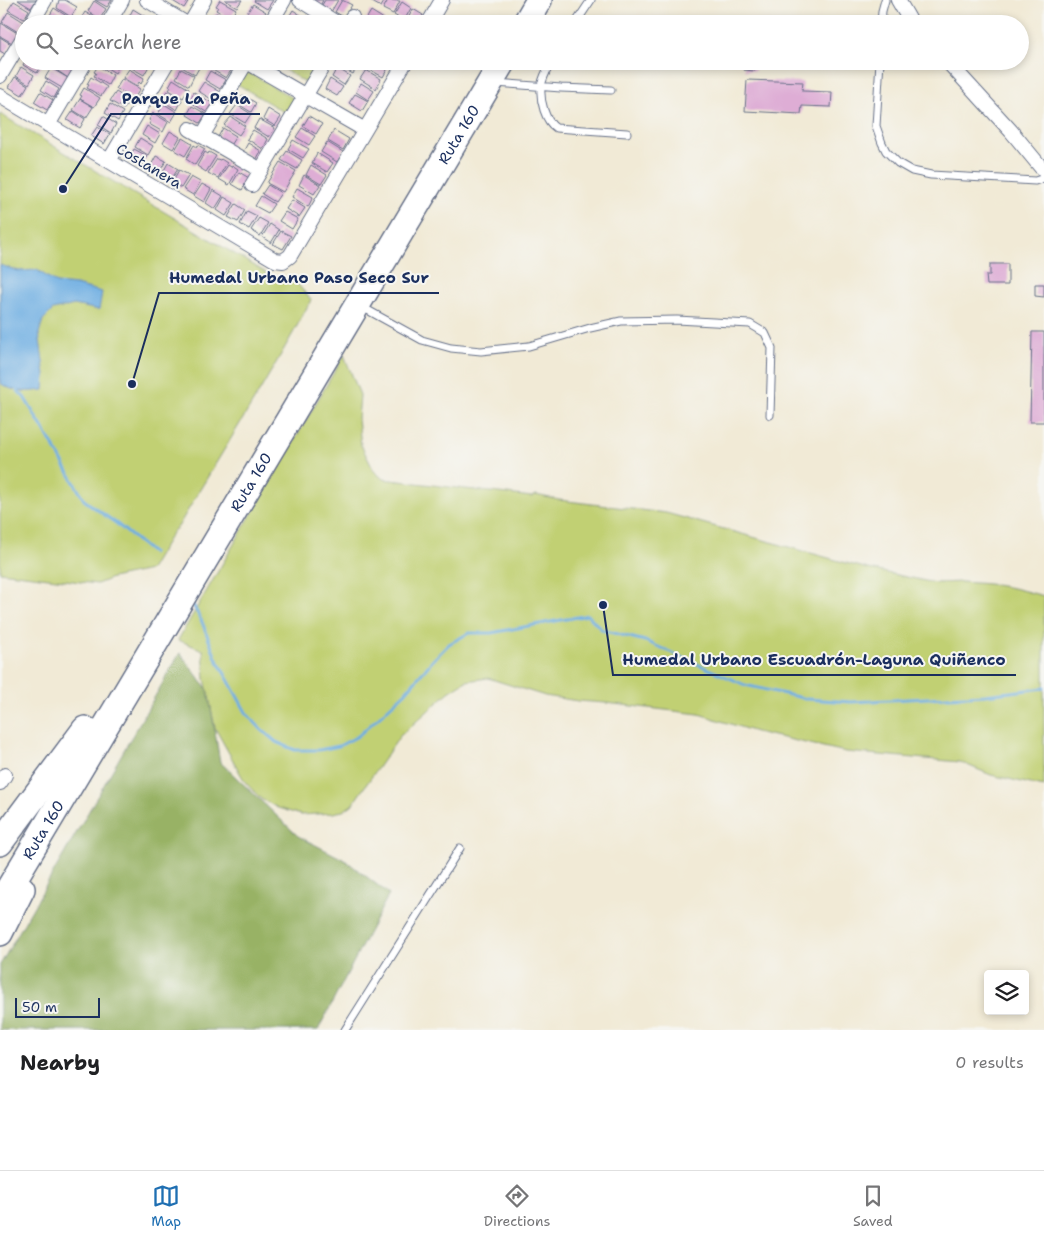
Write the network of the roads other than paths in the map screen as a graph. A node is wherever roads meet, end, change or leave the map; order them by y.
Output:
1 (45, 0) edge
2 (122, 0) edge
3 (147, 0) edge
4 (204, 0) edge
5 (284, 0) edge
6 (300, 0) edge
7 (521, 0) edge
8 (539, 0) edge
9 (591, 0) edge
10 (885, 0) edge
11 (898, 0) edge
12 (436, 2) edge
13 (36, 15) edge
14 (113, 15) edge
15 (173, 15) edge
16 (194, 15) edge
17 (275, 15) edge
18 (324, 15) edge
19 (431, 15) edge
20 (512, 15) edge
21 (530, 15) edge
22 (581, 15) edge
23 (882, 15) edge
24 (907, 15) edge
25 (15, 51) edge
26 (81, 70) edge
27 (163, 70) edge
28 (242, 70) edge
29 (261, 70) edge
30 (321, 70) edge
31 (401, 70) edge
32 (548, 70) edge
33 (879, 70) edge
34 (954, 70) edge
35 (487, 72) edge
36 (0, 76) edge
37 (541, 87) junction
38 (611, 90) dead end
39 (0, 96) edge
40 (306, 96) junction
41 (48, 125) junction
42 (190, 129) dead end
43 (365, 130) junction
44 (627, 133) dead end
45 (202, 136) junction
46 (108, 160) junction
47 (261, 170) junction
48 (1044, 171) edge
49 (1044, 178) edge
50 (252, 185) dead end
51 (358, 304) junction
52 (770, 416) dead end
53 (85, 729) junction
54 (74, 780) junction
55 (0, 843) edge
56 (460, 848) dead end
57 (0, 871) edge
58 (0, 903) edge
59 (0, 934) edge
60 (345, 1030) edge

1 - 13 street
2 - 14 street
3 - 15 street
4 - 16 street
5 - 17 street
6 - 18 street
7 - 20 highway
8 - 21 highway
9 - 22 lane
10 - 23 lane
11 - 24 street
12 - 19 street
25 - 36 street
26 - 41 street
27 - 46 street
28 - 45 street
29 - 40 street
30 - 40 street
31 - 43 street
32 - 37 lane
33 - 49 lane
34 - 48 street
35 - 37 lane
35 - 51 highway, Ruta 160
35 - 53 highway, Ruta 160
37 - 38 lane
37 - 44 lane
39 - 41 street, Costanera
40 - 43 street
40 - 47 street
41 - 46 street, Costanera
42 - 45 street
43 - 46 street, Costanera
45 - 47 street
47 - 50 street
51 - 52 lane
51 - 54 highway, Ruta 160
53 - 55 highway
53 - 57 highway, Ruta 160
54 - 58 highway, Ruta 160
54 - 59 highway
56 - 60 lane

